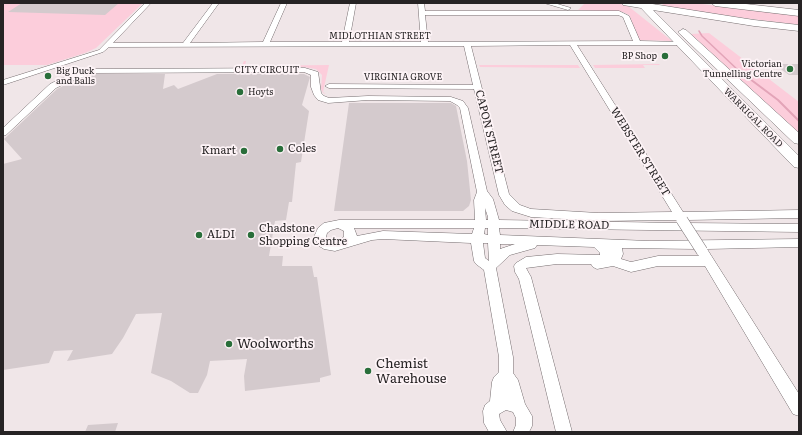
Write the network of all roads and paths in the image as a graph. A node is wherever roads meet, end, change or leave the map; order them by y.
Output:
1 (148, 3) edge
2 (216, 3) edge
3 (284, 3) edge
4 (353, 3) edge
5 (421, 3) edge
6 (547, 3) edge
7 (626, 3) edge
8 (716, 3) edge
9 (750, 3) edge
10 (642, 5) edge
11 (657, 6) edge
12 (799, 8) edge
13 (422, 12) junction
14 (574, 12) junction
15 (799, 13) edge
16 (754, 23) junction
17 (799, 28) edge
18 (683, 29) junction
19 (668, 32) junction
20 (637, 43) junction
21 (425, 44) junction
22 (573, 44) junction
23 (185, 45) junction
24 (265, 45) junction
25 (345, 45) junction
26 (467, 45) junction
27 (105, 46) junction
28 (4, 83) edge
29 (329, 86) dead end
30 (478, 87) junction
31 (3, 134) edge
32 (799, 140) edge
33 (474, 150) junction
34 (493, 150) junction
35 (799, 164) edge
36 (482, 192) junction
37 (522, 211) joint
38 (799, 214) edge
39 (681, 218) junction
40 (339, 224) junction
41 (481, 224) junction
42 (494, 224) junction
43 (799, 228) edge
44 (477, 238) junction
45 (493, 239) junction
46 (552, 241) junction
47 (346, 243) junction
48 (799, 243) edge
49 (613, 254) junction
50 (705, 256) junction
51 (493, 264) junction
52 (506, 375) junction
53 (498, 404) junction
54 (518, 407) junction
55 (799, 408) edge
56 (522, 431) edge
57 (498, 432) edge
58 (564, 432) edge

1 - 27 street
2 - 23 street
3 - 24 street
4 - 25 street
5 - 13 street
6 - 14 street
7 - 10 highway
7 - 19 highway
8 - 15 highway
9 - 12 highway
10 - 11 highway
10 - 19 highway, WARRIGAL ROAD
11 - 16 highway
11 - 18 highway, WARRIGAL ROAD
13 - 14 street
13 - 21 street
14 - 20 street
16 - 17 highway
16 - 18 highway
18 - 19 highway, WARRIGAL ROAD
18 - 20 street, MIDLOTHIAN STREET
18 - 32 highway, WARRIGAL ROAD
18 - 35 highway, WARRIGAL ROAD
20 - 22 street, MIDLOTHIAN STREET
21 - 25 street, MIDLOTHIAN STREET
21 - 26 street, MIDLOTHIAN STREET
22 - 26 street, MIDLOTHIAN STREET
22 - 39 street, WEBSTER STREET
23 - 24 street, MIDLOTHIAN STREET
23 - 27 street, MIDLOTHIAN STREET
24 - 25 street, MIDLOTHIAN STREET
26 - 30 street, CAPON STREET
27 - 28 street
29 - 30 street, VIRGINIA GROVE
30 - 34 street, CAPON STREET
31 - 33 street, CITY CIRCUIT
33 - 34 street
33 - 36 street, CITY CIRCUIT
34 - 37 street, CAPON STREET
36 - 41 street, CITY CIRCUIT
36 - 42 street, CITY CIRCUIT
37 - 39 street, MIDDLE ROAD
38 - 39 street, MIDDLE ROAD
39 - 50 street, WEBSTER STREET, bridge
40 - 41 street, MIDDLE ROAD
40 - 47 street
40 - 47 street
41 - 42 street, MIDDLE ROAD
41 - 44 street, CITY CIRCUIT
42 - 43 street, MIDDLE ROAD
42 - 45 street, CITY CIRCUIT
44 - 45 street, MIDDLE ROAD
44 - 47 street, MIDDLE ROAD
44 - 51 street, CITY CIRCUIT
45 - 46 street, MIDDLE ROAD
45 - 51 street, CITY CIRCUIT
46 - 49 street, MIDDLE ROAD
46 - 51 street
48 - 49 street, MIDDLE ROAD
49 - 50 street
49 - 58 street
50 - 55 street, WEBSTER STREET
51 - 52 street
52 - 53 street
52 - 54 street
53 - 54 street
53 - 57 street
54 - 56 street

